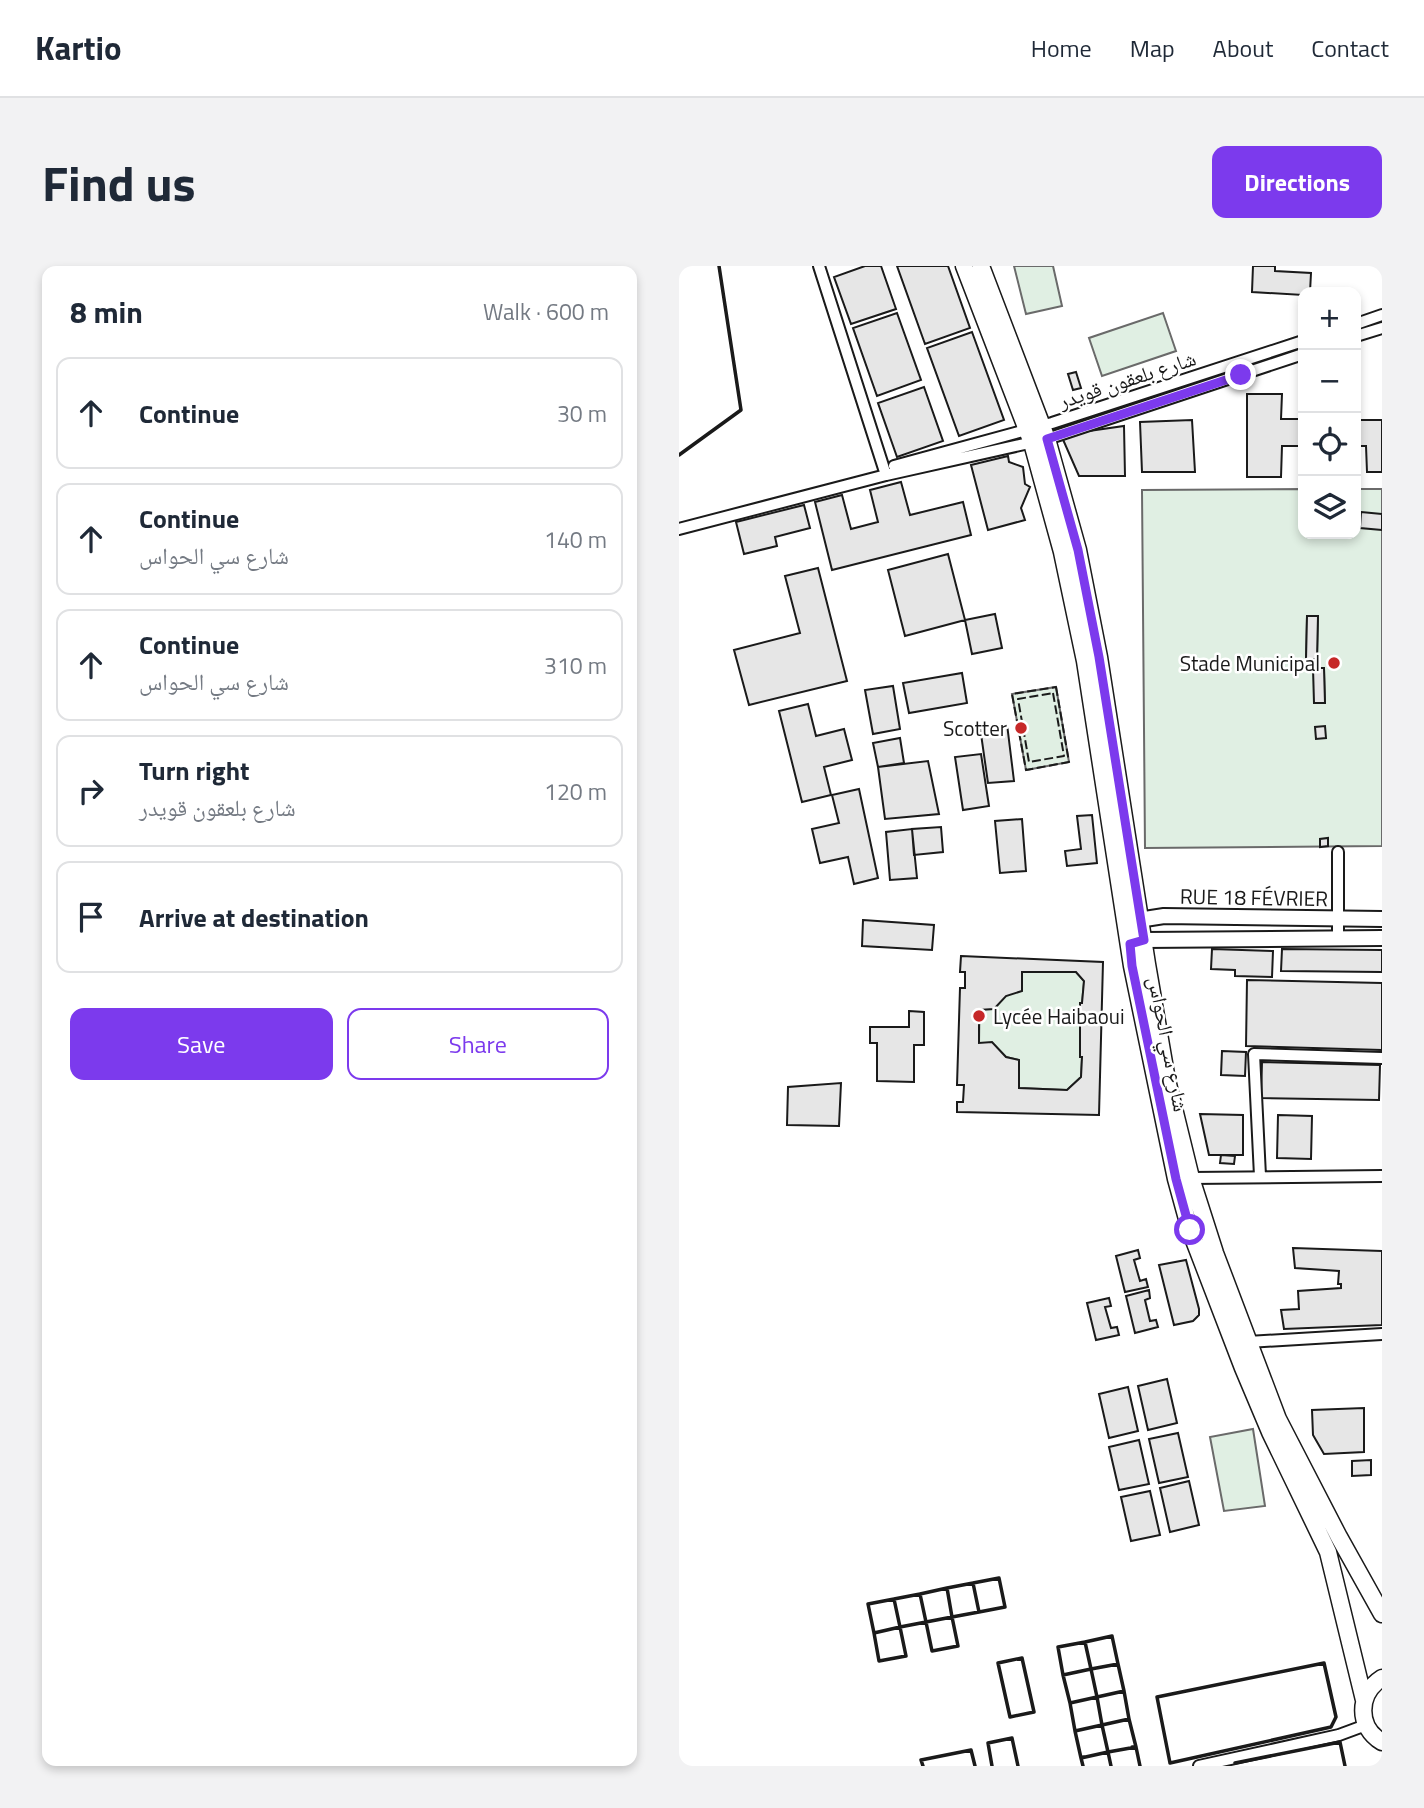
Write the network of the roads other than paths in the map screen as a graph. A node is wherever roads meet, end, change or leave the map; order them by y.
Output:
1 (819, 266) edge
2 (964, 266) edge
3 (981, 266) edge
4 (1382, 316) edge
5 (1361, 322) edge
6 (1382, 328) edge
7 (1361, 335) edge
8 (1298, 343) edge
9 (1298, 356) edge
10 (1236, 363) junction
11 (1241, 375) junction
12 (1136, 396) junction
13 (1140, 408) junction
14 (1036, 435) junction
15 (885, 472) junction
16 (679, 529) edge
17 (1338, 852) dead end
18 (1338, 919) junction
19 (1382, 919) edge
20 (1133, 921) junction
21 (1338, 937) junction
22 (1382, 937) edge
23 (1137, 942) junction
24 (1382, 1058) edge
25 (1260, 1176) junction
26 (1382, 1176) edge
27 (1183, 1179) junction
28 (1382, 1334) edge
29 (1248, 1342) junction
30 (1382, 1614) edge
31 (1382, 1678) edge
32 (1364, 1700) junction
33 (1366, 1725) junction
34 (1382, 1742) edge
35 (1382, 1755) edge
36 (1199, 1766) edge

1 - 15 street
2 - 14 main road, شارع سي الحواس
3 - 14 main road, شارع سي الحواس
4 - 5 street
6 - 7 street
8 - 10 street, شارع بلعقون قويدر
9 - 11 street, شارع بلعقون قويدر
10 - 11 street
10 - 12 street, شارع بلعقون قويدر
11 - 13 street, شارع بلعقون قويدر
12 - 13 street
12 - 14 street, شارع بلعقون قويدر
13 - 14 street, شارع بلعقون قويدر
14 - 15 street
14 - 20 main road, شارع سي الحواس
15 - 16 street
17 - 18 street
18 - 19 street, RUE 18 FÉVRIER
18 - 20 street, RUE 18 FÉVRIER
18 - 21 street
20 - 23 main road, شارع سي الحواس
21 - 22 street, RUE 18 FÉVRIER
21 - 23 street, RUE 18 FÉVRIER
23 - 27 main road, شارع سي الحواس
24 - 25 street
25 - 26 street
25 - 27 street
27 - 29 main road
27 - 32 main road
28 - 29 street
29 - 30 main road
31 - 32 main road
32 - 33 main road
33 - 34 main road
33 - 35 main road
33 - 36 street

